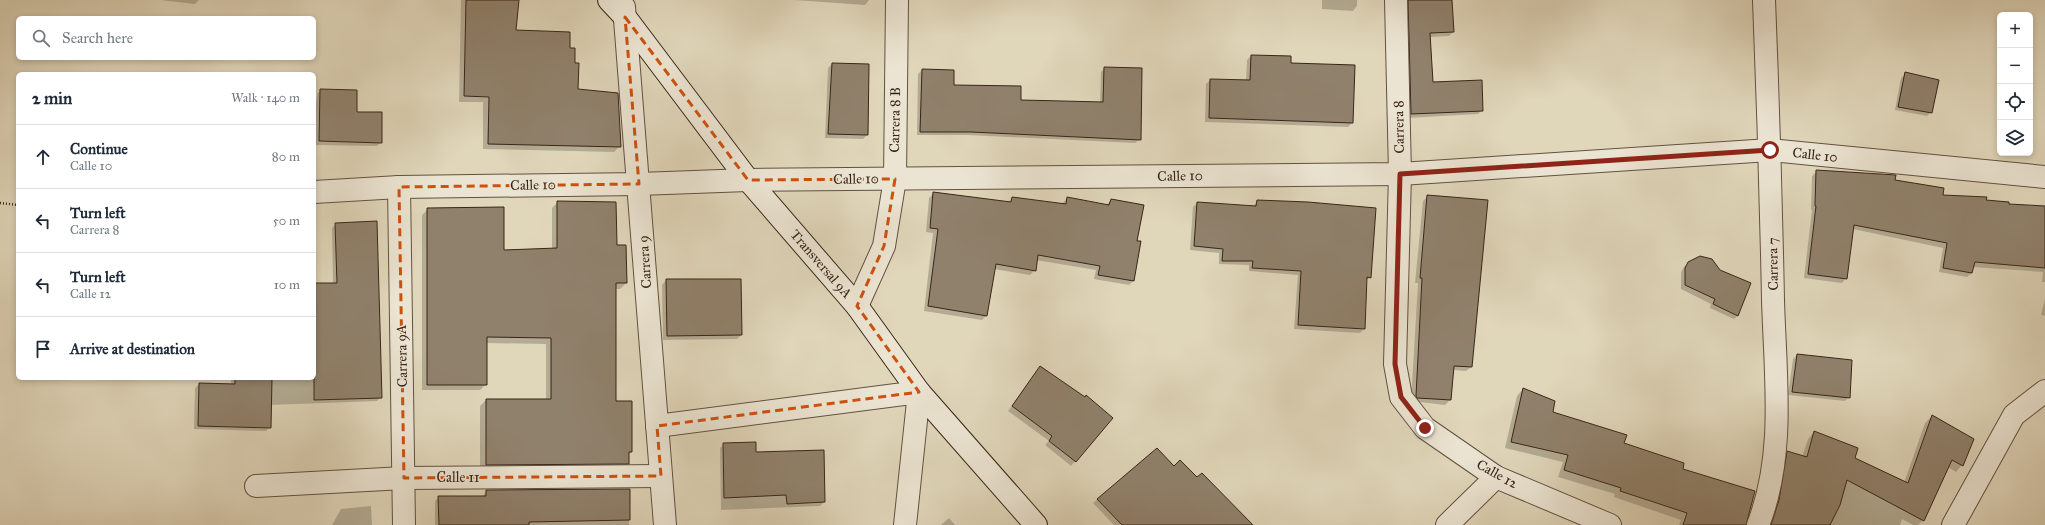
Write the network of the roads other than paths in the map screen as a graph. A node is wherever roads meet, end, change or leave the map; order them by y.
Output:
1 (609, 0) edge
2 (897, 0) edge
3 (1396, 0) edge
4 (1764, 0) edge
5 (625, 9) edge
6 (1770, 150) junction
7 (1400, 174) junction
8 (2045, 177) edge
9 (895, 179) junction
10 (748, 180) junction
11 (639, 184) junction
12 (399, 187) junction
13 (316, 192) edge
14 (857, 306) junction
15 (2045, 391) edge
16 (919, 392) junction
17 (1401, 397) joint
18 (658, 426) junction
19 (662, 476) junction
20 (1496, 477) junction
21 (404, 478) junction
22 (256, 486) dead end
23 (404, 525) edge
24 (665, 525) edge
25 (905, 525) edge
26 (1036, 525) edge
27 (1447, 525) edge
28 (1610, 525) edge
29 (1758, 525) edge
30 (1953, 525) edge

1 - 5 street, Transversal 9A
2 - 9 street, Carrera 8 B
3 - 7 street, Carrera 8
4 - 6 street, Carrera 7
5 - 10 street, Transversal 9A
5 - 11 street, Carrera 9
6 - 7 street, Calle 10
6 - 8 street, Calle 10
6 - 29 street, Carrera 7
7 - 9 street, Calle 10
7 - 17 street, Carrera 8
9 - 10 street, Calle 10
9 - 14 street, Carrera 8 B
10 - 11 street, Calle 10
10 - 14 street, Transversal 9A
11 - 12 street, Calle 10
11 - 18 street, Carrera 9
12 - 13 street, Calle 10
12 - 21 street, Carrera 9A
14 - 16 street, Transversal 9A
15 - 30 street
16 - 18 street
16 - 25 street
16 - 26 street, Transversal 9A
17 - 20 street, Calle 12
18 - 19 street, Carrera 9
19 - 21 street, Calle 11
19 - 24 street, Carrera 9
20 - 27 street
20 - 28 street, Calle 12
21 - 22 street, Calle 11
21 - 23 street, Carrera 9A

